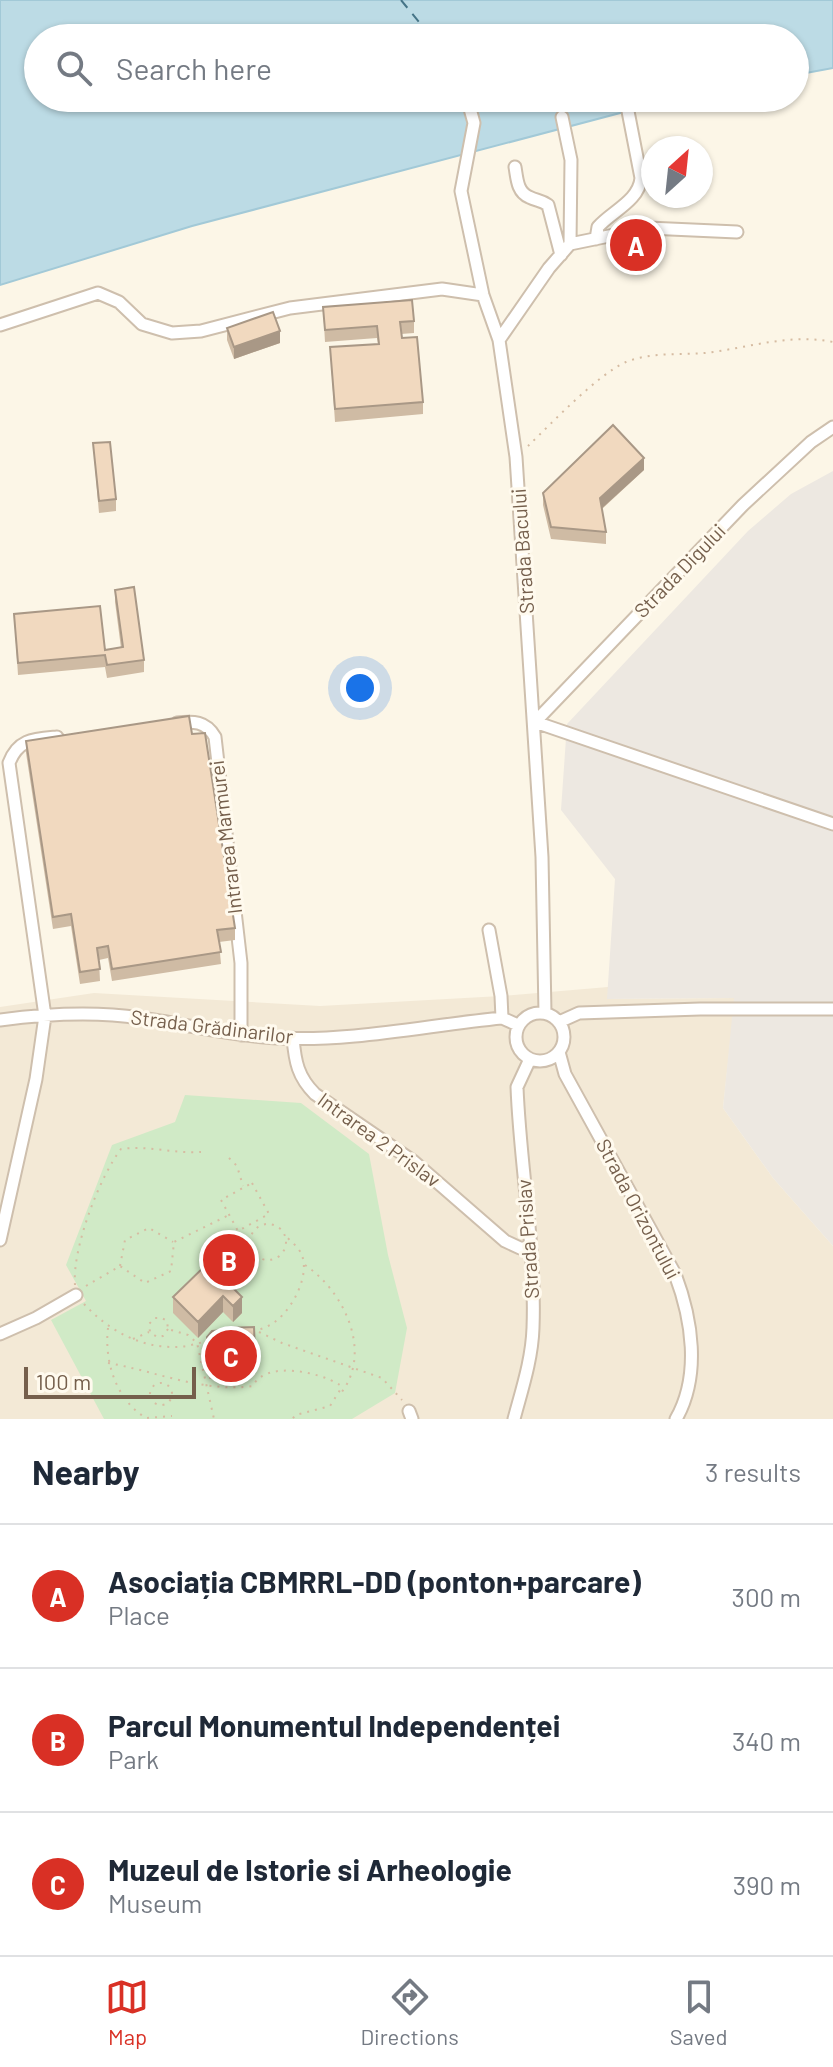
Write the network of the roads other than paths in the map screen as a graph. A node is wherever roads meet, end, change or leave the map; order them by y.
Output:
1 (471, 112) edge
2 (628, 112) edge
3 (562, 117) dead end
4 (515, 167) dead end
5 (737, 232) dead end
6 (596, 239) junction
7 (570, 244) junction
8 (561, 255) junction
9 (483, 295) junction
10 (0, 325) edge
11 (499, 340) junction
12 (833, 427) edge
13 (535, 722) junction
14 (164, 724) edge
15 (74, 735) edge
16 (833, 824) edge
17 (489, 930) dead end
18 (833, 1009) edge
19 (545, 1013) junction
20 (45, 1016) junction
21 (502, 1018) junction
22 (0, 1020) edge
23 (559, 1022) junction
24 (518, 1025) junction
25 (241, 1035) junction
26 (293, 1038) junction
27 (559, 1052) junction
28 (530, 1059) junction
29 (0, 1240) edge
30 (531, 1248) junction
31 (76, 1295) road end
32 (0, 1334) edge
33 (514, 1419) edge
34 (676, 1419) edge

1 - 9 street, Strada Bacului
2 - 6 street
3 - 7 street
4 - 8 street
5 - 6 street
6 - 7 street
7 - 8 street
8 - 11 street
9 - 10 street
9 - 11 street, Strada Bacului
11 - 13 street, Strada Bacului
12 - 13 street, Strada Digului
13 - 16 street
13 - 19 street, Strada Bacului
14 - 25 street, Intrarea Marmurei
15 - 20 street
17 - 21 street
18 - 23 street
19 - 23 street
19 - 24 street
20 - 22 street, Strada Grădinarilor
20 - 25 street, Strada Grădinarilor
20 - 29 street
21 - 24 street
21 - 26 street, Strada Grădinarilor
23 - 27 street
24 - 28 street
25 - 26 street, Strada Grădinarilor
26 - 30 street, Intrarea 2 Prislav
27 - 28 street
27 - 34 street, Strada Orizontului
28 - 30 street, Strada Prislav
30 - 33 street, Strada Prislav
31 - 32 street

